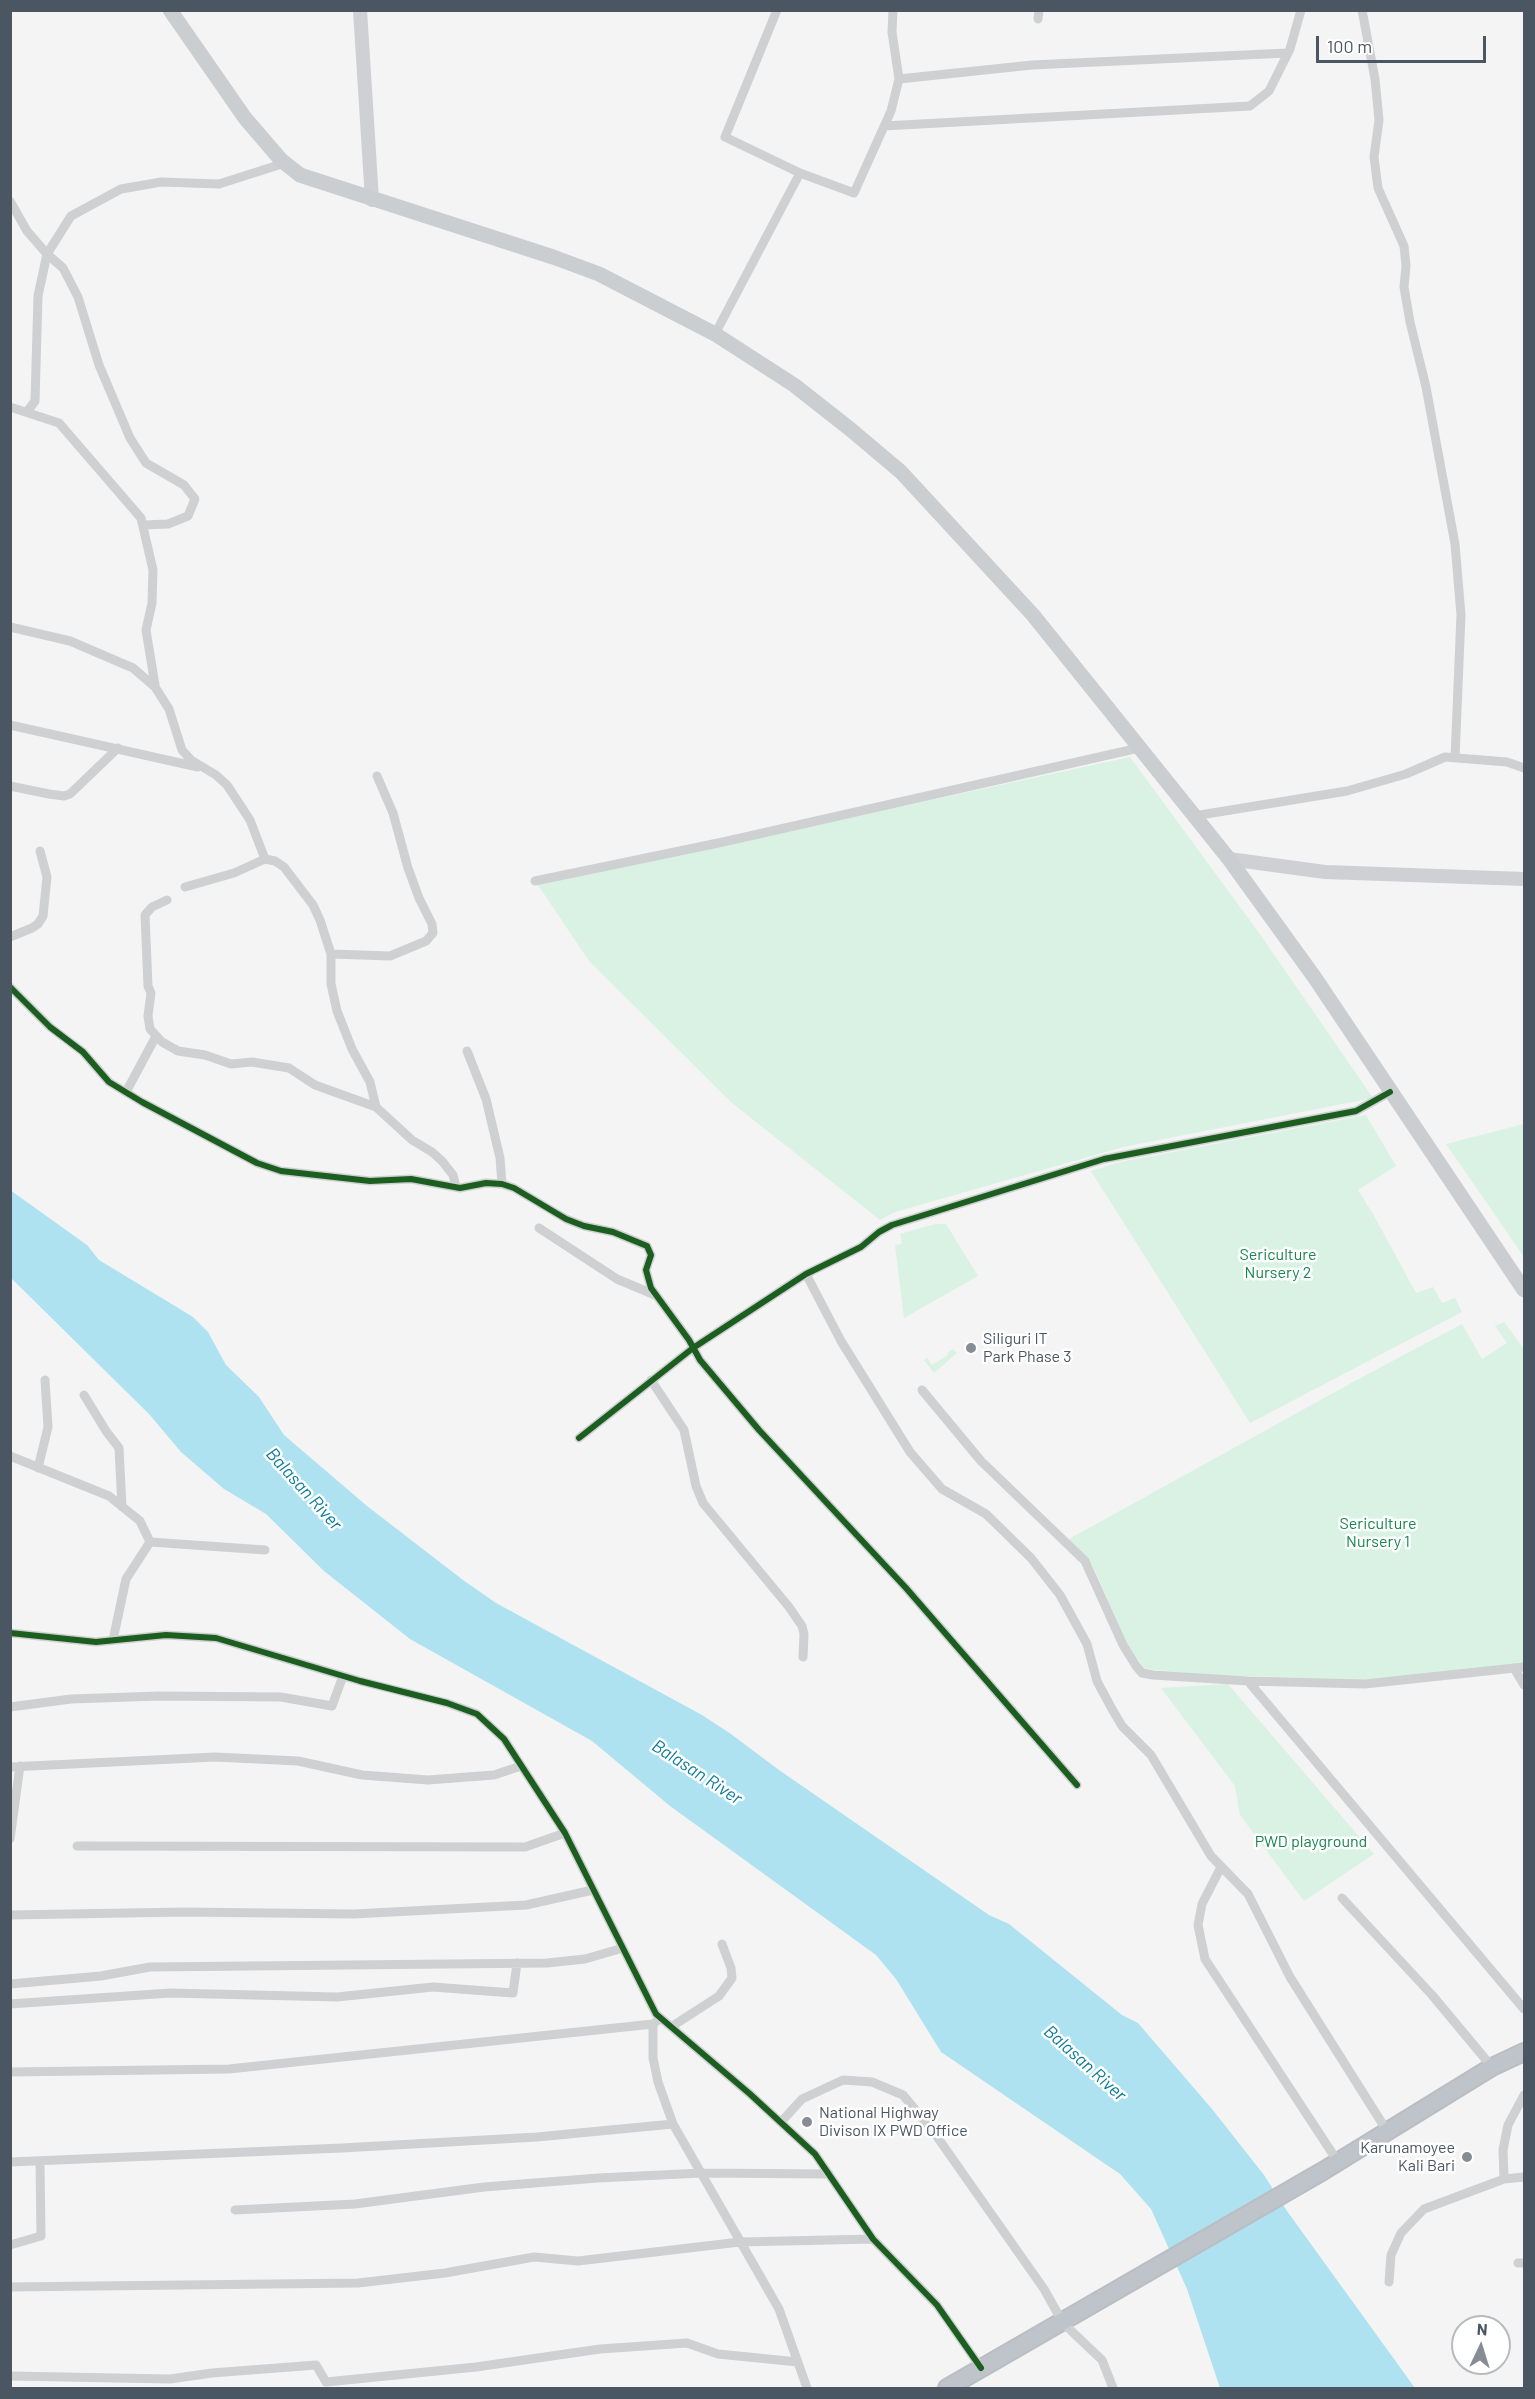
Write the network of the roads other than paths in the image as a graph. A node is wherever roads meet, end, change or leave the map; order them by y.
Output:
1 (170, 10) edge
2 (360, 10) edge
3 (777, 10) edge
4 (893, 10) edge
5 (1301, 10) edge
6 (1362, 10) edge
7 (1287, 53) junction
8 (899, 79) junction
9 (884, 126) junction
10 (285, 163) junction
11 (800, 173) junction
12 (372, 200) junction
13 (10, 201) edge
14 (47, 254) junction
15 (715, 334) junction
16 (10, 407) edge
17 (27, 412) junction
18 (143, 525) junction
19 (10, 627) edge
20 (155, 687) junction
21 (10, 725) edge
22 (118, 748) junction
23 (1139, 748) junction
24 (1455, 758) junction
25 (203, 768) junction
26 (1524, 768) edge
27 (377, 776) dead end
28 (10, 786) edge
29 (1194, 816) junction
30 (40, 851) dead end
31 (265, 859) junction
32 (1229, 859) junction
33 (1524, 879) edge
34 (535, 881) dead end
35 (185, 887) dead end
36 (167, 900) dead end
37 (10, 937) edge
38 (331, 954) junction
39 (10, 987) edge
40 (156, 1036) junction
41 (467, 1051) dead end
42 (126, 1092) junction
43 (1390, 1092) junction
44 (376, 1107) junction
45 (502, 1184) junction
46 (456, 1187) junction
47 (539, 1228) dead end
48 (806, 1274) junction
49 (1524, 1290) edge
50 (657, 1296) junction
51 (693, 1348) junction
52 (45, 1380) dead end
53 (651, 1380) junction
54 (922, 1390) dead end
55 (84, 1395) dead end
56 (579, 1438) dead end
57 (10, 1456) edge
58 (38, 1468) junction
59 (122, 1507) junction
60 (150, 1542) junction
61 (265, 1550) dead end
62 (10, 1633) edge
63 (113, 1640) junction
64 (803, 1657) dead end
65 (1519, 1667) edge
66 (343, 1676) junction
67 (1248, 1681) junction
68 (1524, 1685) edge
69 (10, 1707) edge
70 (15, 1766) edge
71 (521, 1766) junction
72 (1077, 1785) dead end
73 (565, 1833) junction
74 (10, 1839) edge
75 (77, 1846) dead end
76 (1221, 1867) junction
77 (593, 1890) junction
78 (1342, 1898) dead end
79 (10, 1915) edge
80 (722, 1944) dead end
81 (623, 1948) junction
82 (517, 1964) junction
83 (10, 1984) edge
84 (10, 2004) edge
85 (1524, 2009) edge
86 (657, 2021) junction
87 (671, 2027) junction
88 (1524, 2052) edge
89 (1492, 2067) junction
90 (10, 2072) edge
91 (1524, 2095) edge
92 (781, 2122) junction
93 (673, 2124) junction
94 (1387, 2131) junction
95 (10, 2162) edge
96 (40, 2162) junction
97 (1330, 2166) junction
98 (702, 2173) junction
99 (829, 2174) junction
100 (1524, 2177) edge
101 (1504, 2179) junction
102 (235, 2210) dead end
103 (873, 2238) junction
104 (740, 2242) junction
105 (10, 2246) edge
106 (1389, 2282) dead end
107 (10, 2287) edge
108 (1063, 2323) junction
109 (798, 2362) junction
110 (981, 2368) junction
111 (10, 2376) edge
112 (807, 2388) edge
113 (947, 2388) edge
114 (1113, 2388) edge

1 - 10 main road
2 - 12 street
3 - 11 street
4 - 8 street
5 - 7 street
6 - 24 street
7 - 8 street
7 - 9 street
8 - 9 street
9 - 11 street
10 - 12 main road
10 - 14 street
11 - 15 street
12 - 15 main road
13 - 14 street
14 - 17 street
14 - 18 street
15 - 23 main road
16 - 17 street
17 - 18 street
18 - 20 street
19 - 20 street
20 - 25 street
21 - 22 street
22 - 25 street
22 - 28 street
23 - 29 main road
23 - 34 street
24 - 26 street
24 - 29 street
25 - 31 street
27 - 38 street
29 - 32 main road
30 - 37 street
31 - 35 street
31 - 38 street
32 - 33 street
32 - 43 main road
36 - 40 street
38 - 44 street
39 - 42 street
40 - 42 street
40 - 44 street
41 - 45 street
42 - 46 street
43 - 48 street
43 - 49 main road
44 - 46 street
45 - 46 street
45 - 50 street
47 - 50 street
48 - 51 street
48 - 76 street
50 - 51 street
51 - 53 street
51 - 72 street
52 - 58 street
53 - 56 street
53 - 64 street
54 - 67 street
55 - 59 street
57 - 58 street
58 - 59 street
59 - 60 street
60 - 61 street
60 - 63 street
62 - 63 street
63 - 66 street
65 - 67 street
65 - 68 street
66 - 69 street
66 - 71 street
67 - 85 street
70 - 71 street
70 - 74 street
71 - 73 street
73 - 75 street
73 - 77 street
76 - 94 street
76 - 97 street
77 - 79 street
77 - 81 street
78 - 89 street
80 - 87 street
81 - 82 street
81 - 86 street
82 - 83 street
82 - 84 street
86 - 87 street
86 - 90 street
86 - 93 street
87 - 92 street
88 - 89 highway
89 - 94 highway
91 - 101 street
92 - 99 street
92 - 108 street
93 - 96 street
93 - 98 street
94 - 97 highway
95 - 96 street
96 - 105 street
97 - 108 highway
98 - 99 street
98 - 102 street
98 - 104 street
99 - 103 street
100 - 101 street
101 - 106 street
103 - 104 street
103 - 110 street
104 - 107 street
104 - 109 street
108 - 110 highway
108 - 114 street
109 - 111 street
109 - 112 street
110 - 113 highway

